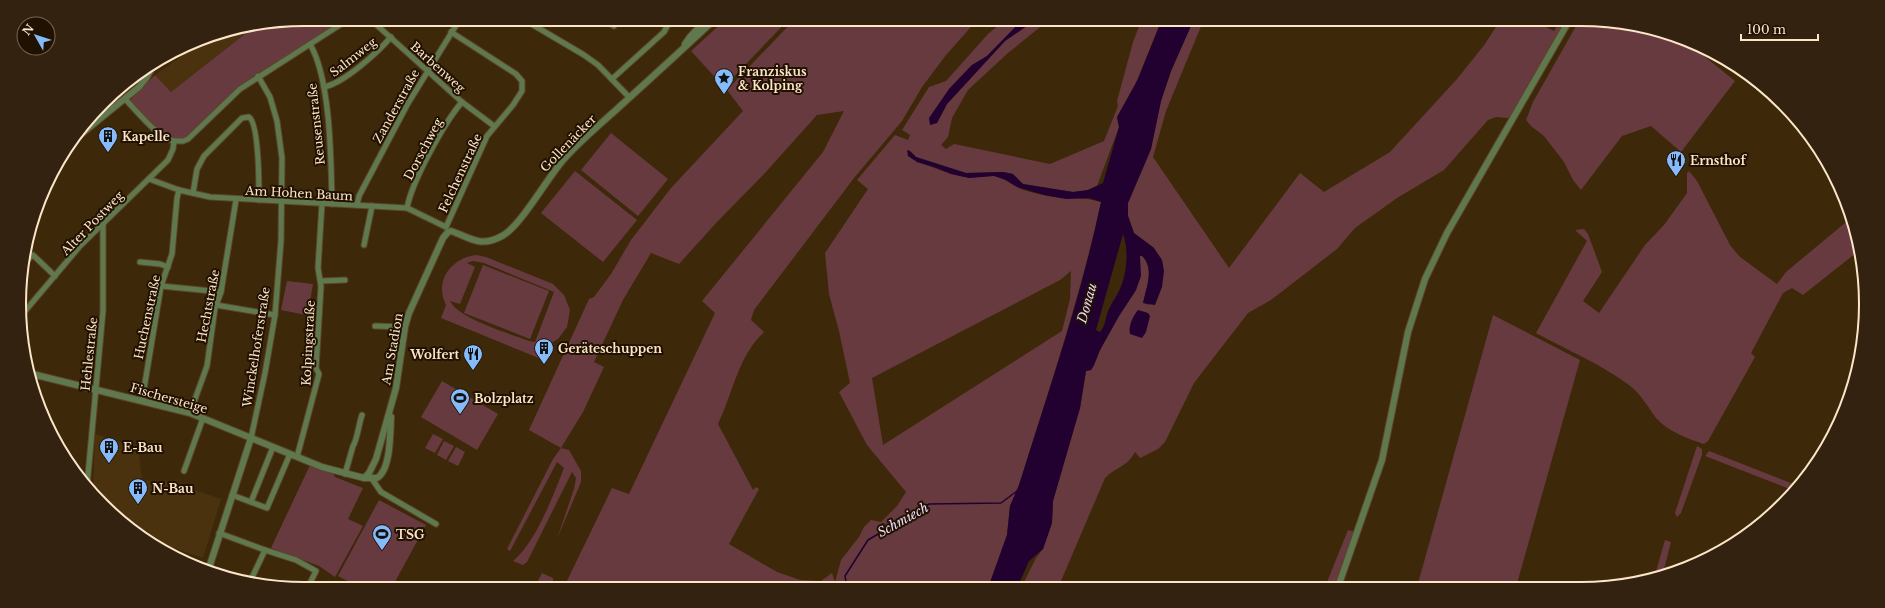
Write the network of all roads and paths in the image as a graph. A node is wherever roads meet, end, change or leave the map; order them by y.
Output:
1 (338, 26) edge
2 (378, 26) edge
3 (455, 26) edge
4 (536, 26) edge
5 (667, 26) edge
6 (707, 26) edge
7 (1566, 26) edge
8 (451, 32) junction
9 (391, 37) junction
10 (310, 44) junction
11 (427, 70) junction
12 (148, 74) edge
13 (258, 76) junction
14 (612, 79) junction
15 (324, 87) junction
16 (630, 97) junction
17 (125, 99) junction
18 (462, 102) junction
19 (494, 126) junction
20 (89, 128) edge
21 (174, 141) junction
22 (149, 179) junction
23 (179, 190) junction
24 (193, 193) junction
25 (236, 200) junction
26 (259, 200) junction
27 (281, 201) junction
28 (322, 203) junction
29 (332, 204) junction
30 (357, 205) junction
31 (372, 206) junction
32 (407, 208) junction
33 (103, 223) junction
34 (447, 229) junction
35 (364, 245) dead end
36 (30, 258) edge
37 (140, 262) dead end
38 (168, 267) junction
39 (54, 276) junction
40 (321, 280) junction
41 (345, 280) dead end
42 (161, 286) junction
43 (221, 292) junction
44 (216, 305) junction
45 (26, 310) edge
46 (275, 314) junction
47 (375, 326) dead end
48 (405, 327) junction
49 (35, 375) edge
50 (95, 390) junction
51 (142, 401) junction
52 (391, 406) junction
53 (190, 413) junction
54 (362, 415) dead end
55 (203, 418) junction
56 (251, 438) junction
57 (272, 447) junction
58 (290, 454) junction
59 (297, 457) junction
60 (184, 471) dead end
61 (345, 474) junction
62 (88, 478) edge
63 (364, 478) junction
64 (372, 479) junction
65 (232, 495) junction
66 (251, 502) junction
67 (436, 524) dead end
68 (219, 534) junction
69 (265, 550) junction
70 (210, 565) edge
71 (252, 577) edge
72 (310, 582) edge
73 (1340, 582) edge

1 - 10 street
2 - 9 street, Barbenweg
3 - 8 street, Zanderstraße
4 - 14 street
5 - 14 street
6 - 16 street, Gollenäcker
7 - 73 street
8 - 11 street, Zanderstraße
8 - 19 street, Felchenstraße
9 - 11 street, Barbenweg
9 - 15 street, Salmweg
10 - 13 street
10 - 15 street, Reusenstraße
11 - 18 street, Barbenweg
11 - 30 street, Zanderstraße
12 - 17 street
13 - 21 street
13 - 27 street, Winckelhoferstraße
14 - 16 street
15 - 29 street, Reusenstraße
16 - 34 street, Gollenäcker
17 - 20 street
17 - 21 street
18 - 19 street, Barbenweg
18 - 32 street, Dorschweg
19 - 34 street, Felchenstraße
21 - 22 street, Alter Postweg
22 - 23 street, Am Hohen Baum
22 - 33 street, Alter Postweg
23 - 24 street, Am Hohen Baum
23 - 38 street, Huchenstraße
24 - 25 street, Am Hohen Baum
24 - 26 street
25 - 26 street, Am Hohen Baum
25 - 43 street, Hechtstraße
26 - 27 street, Am Hohen Baum
27 - 28 street, Am Hohen Baum
27 - 46 street, Winckelhoferstraße
28 - 29 street, Am Hohen Baum
28 - 40 street, Kolpingstraße
29 - 30 street, Am Hohen Baum
30 - 31 street, Am Hohen Baum
31 - 32 street, Am Hohen Baum
31 - 35 street
32 - 34 street, Am Hohen Baum
33 - 39 street, Alter Postweg
33 - 50 street, Hehlestraße
34 - 48 street, Am Stadion
36 - 39 street
37 - 38 street
38 - 42 street, Huchenstraße
39 - 45 street, Alter Postweg
40 - 41 street
40 - 59 street, Kolpingstraße
42 - 43 street
42 - 51 street, Huchenstraße
43 - 44 street, Hechtstraße
44 - 46 street
44 - 53 street, Hechtstraße
46 - 56 street, Winckelhoferstraße
47 - 48 street
48 - 52 street, Am Stadion
49 - 50 street, Fischersteige
50 - 51 street, Fischersteige
50 - 62 street, Hehlestraße
51 - 53 street, Fischersteige
52 - 63 street, Am Stadion
52 - 64 street, Am Stadion
53 - 55 street, Fischersteige
54 - 61 street
55 - 56 street, Fischersteige
55 - 60 street
56 - 57 street, Fischersteige
56 - 65 street, Winckelhoferstraße
57 - 58 street, Fischersteige
57 - 66 street
58 - 59 street, Fischersteige
58 - 66 street
59 - 61 street, Fischersteige
61 - 63 street, Fischersteige
63 - 64 street, Fischersteige
64 - 67 street
65 - 66 street
65 - 68 street, Winckelhoferstraße
68 - 69 street
68 - 70 street, Winckelhoferstraße
69 - 71 street
69 - 72 street

